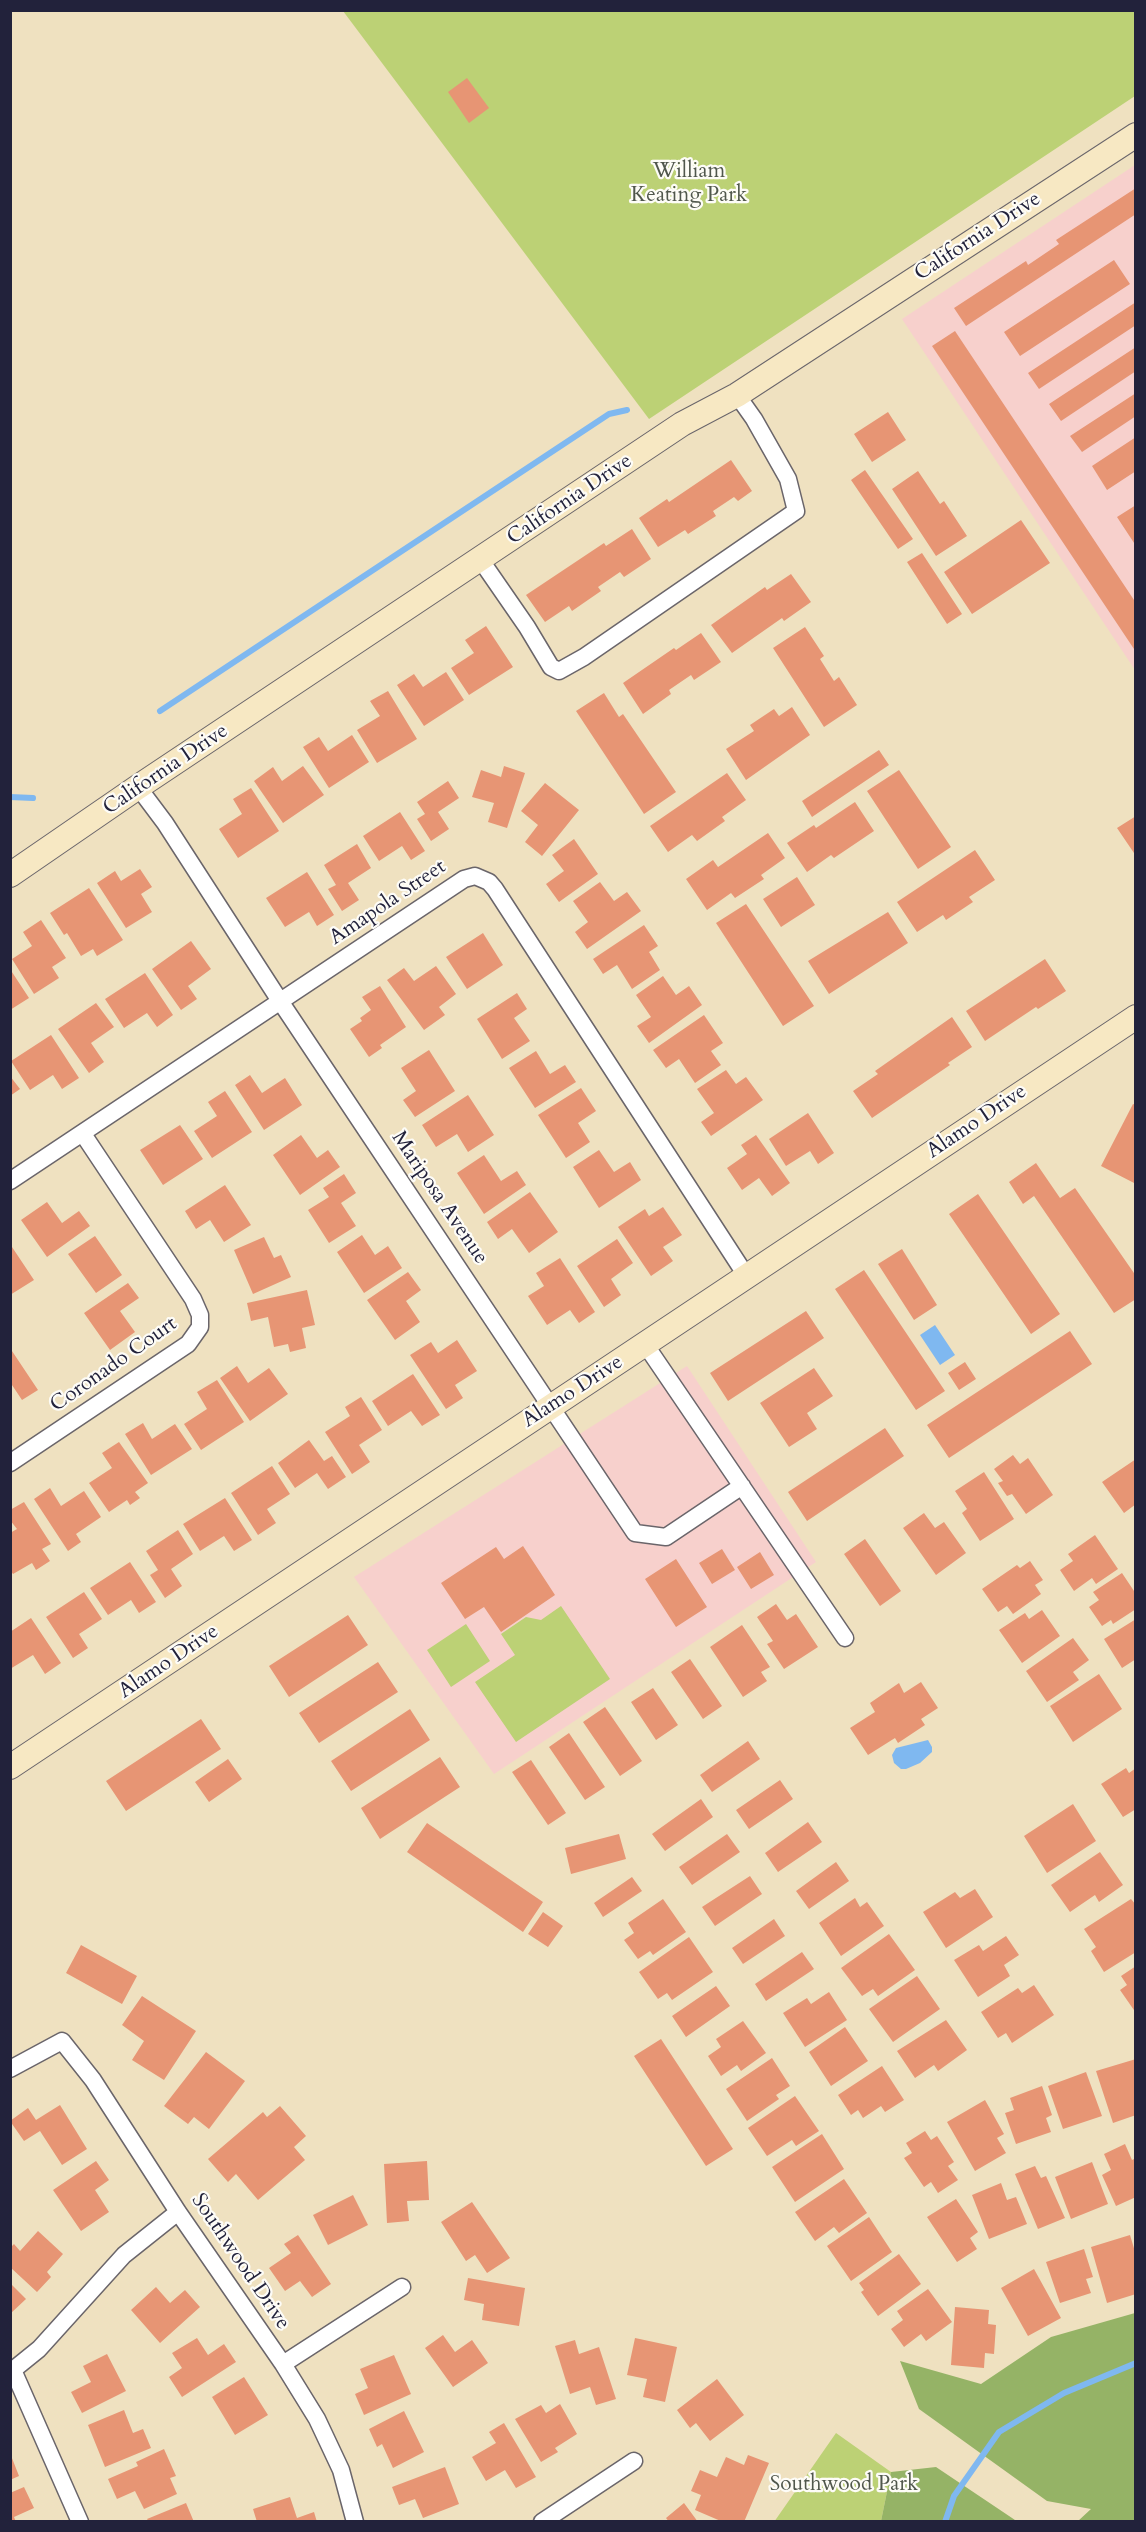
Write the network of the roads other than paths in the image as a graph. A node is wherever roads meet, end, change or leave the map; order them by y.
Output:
1 (1136, 135) edge
2 (737, 395) junction
3 (480, 559) junction
4 (138, 787) junction
5 (10, 875) edge
6 (280, 1001) junction
7 (1136, 1017) edge
8 (82, 1134) junction
9 (10, 1181) edge
10 (747, 1277) junction
11 (645, 1344) junction
12 (551, 1406) junction
13 (10, 1463) edge
14 (742, 1486) junction
15 (845, 1638) dead end
16 (10, 1767) edge
17 (10, 2069) edge
18 (178, 2212) junction
19 (402, 2287) dead end
20 (283, 2364) junction
21 (634, 2461) dead end
22 (80, 2522) edge
23 (355, 2522) edge
24 (542, 2522) edge

1 - 2 main road, California Drive
2 - 3 main road, California Drive
2 - 3 street
3 - 4 main road, California Drive
4 - 5 main road, California Drive
4 - 6 street, Mariposa Avenue
6 - 8 street, Amapola Street
6 - 10 street, Amapola Street
6 - 12 street, Mariposa Avenue
7 - 10 main road, Alamo Drive
8 - 9 street, Amapola Street
8 - 13 street, Coronado Court
10 - 11 main road, Alamo Drive
11 - 12 main road, Alamo Drive
11 - 14 street
12 - 14 street, Mariposa Avenue
12 - 16 main road, Alamo Drive
14 - 15 street
17 - 18 street, Southwood Drive
18 - 20 street, Southwood Drive
18 - 22 street
19 - 20 street
20 - 23 street, Southwood Drive
21 - 24 street

